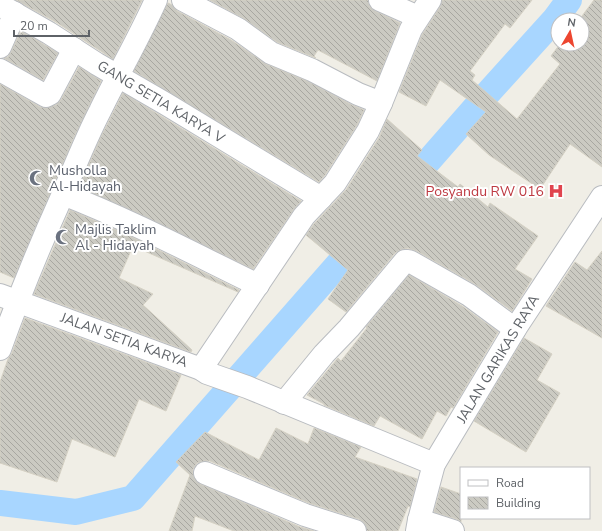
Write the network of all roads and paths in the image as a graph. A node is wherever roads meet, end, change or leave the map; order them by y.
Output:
1 (156, 0) edge
2 (183, 0) edge
3 (380, 0) edge
4 (424, 8) edge
5 (7, 9) edge
6 (0, 48) edge
7 (74, 49) junction
8 (0, 70) edge
9 (118, 76) junction
10 (381, 103) junction
11 (63, 194) junction
12 (602, 197) edge
13 (321, 198) junction
14 (258, 286) junction
15 (9, 298) edge
16 (515, 329) junction
17 (0, 349) edge
18 (204, 371) junction
19 (284, 403) junction
20 (434, 464) junction
21 (205, 473) dead end
22 (418, 526) edge
23 (355, 531) edge
24 (453, 531) edge

1 - 9 street
2 - 10 street
3 - 4 street
4 - 10 street
5 - 6 street
5 - 7 street, GANG SETIA KARYA V
7 - 8 street
7 - 9 street, GANG SETIA KARYA V
9 - 11 street
9 - 13 street, GANG SETIA KARYA V
10 - 13 street
11 - 14 street
11 - 15 street
12 - 16 street, JALAN GARIKAS RAYA
13 - 14 street
14 - 18 street
15 - 17 street
15 - 18 street, JALAN SETIA KARYA
16 - 19 street
16 - 20 street, JALAN GARIKAS RAYA
18 - 19 street, JALAN SETIA KARYA
19 - 20 street, JALAN SETIA KARYA
20 - 22 street, JALAN GARIKAS RAYA
21 - 23 street
22 - 24 street

